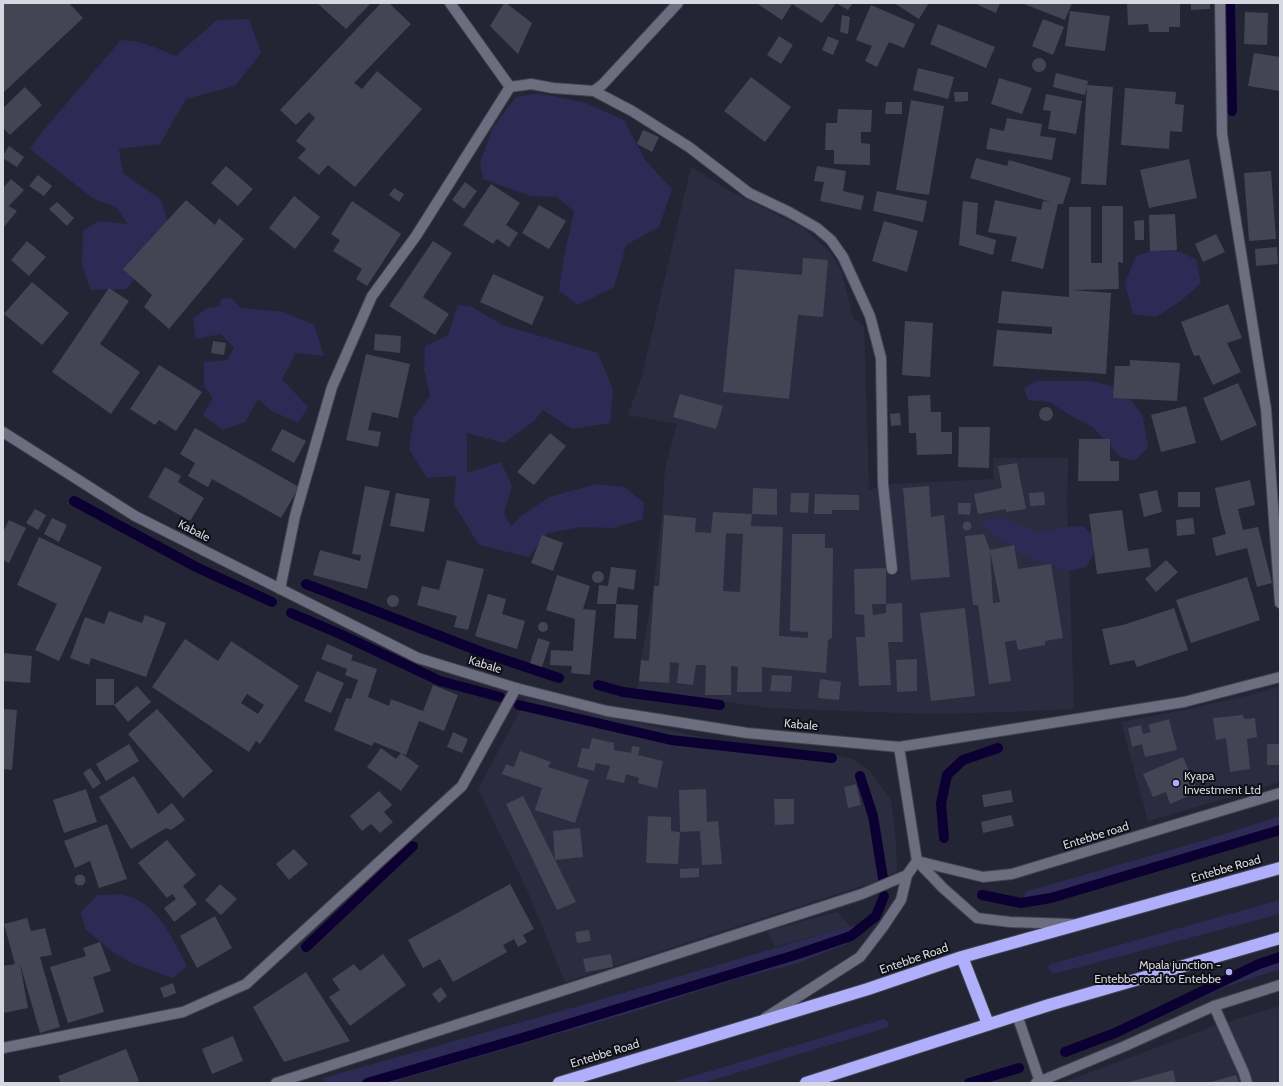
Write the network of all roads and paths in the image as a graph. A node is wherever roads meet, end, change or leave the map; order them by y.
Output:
1 (450, 3) edge
2 (678, 3) edge
3 (1220, 3) edge
4 (510, 87) junction
5 (594, 90) junction
6 (3, 432) edge
7 (892, 569) dead end
8 (280, 590) junction
9 (1280, 603) edge
10 (1280, 677) edge
11 (516, 688) junction
12 (899, 747) junction
13 (1280, 793) edge
14 (917, 861) junction
15 (1280, 868) edge
16 (907, 875) junction
17 (1080, 924) junction
18 (1280, 938) edge
19 (962, 957) junction
20 (1280, 985) edge
21 (1214, 1006) junction
22 (1017, 1016) junction
23 (756, 1024) junction
24 (988, 1024) junction
25 (3, 1048) edge
26 (1038, 1082) edge
27 (276, 1083) edge
28 (559, 1083) edge
29 (806, 1083) edge
30 (1247, 1083) edge

1 - 4 street
2 - 5 street
3 - 9 street
4 - 5 street
4 - 8 street
5 - 7 street
6 - 8 street, Kabale
8 - 11 street, Kabale
10 - 12 street, Kabale
11 - 12 street, Kabale
11 - 25 street
12 - 14 street
13 - 14 street, Entebbe road
14 - 16 street
14 - 17 street
15 - 17 highway, Entebbe Road
16 - 23 street
16 - 27 street
17 - 19 highway, Entebbe Road
18 - 22 highway
19 - 23 highway, Entebbe Road
19 - 24 highway
20 - 21 street
21 - 26 street
21 - 30 street
22 - 24 highway
22 - 26 street
23 - 28 highway, Entebbe Road
24 - 29 highway

